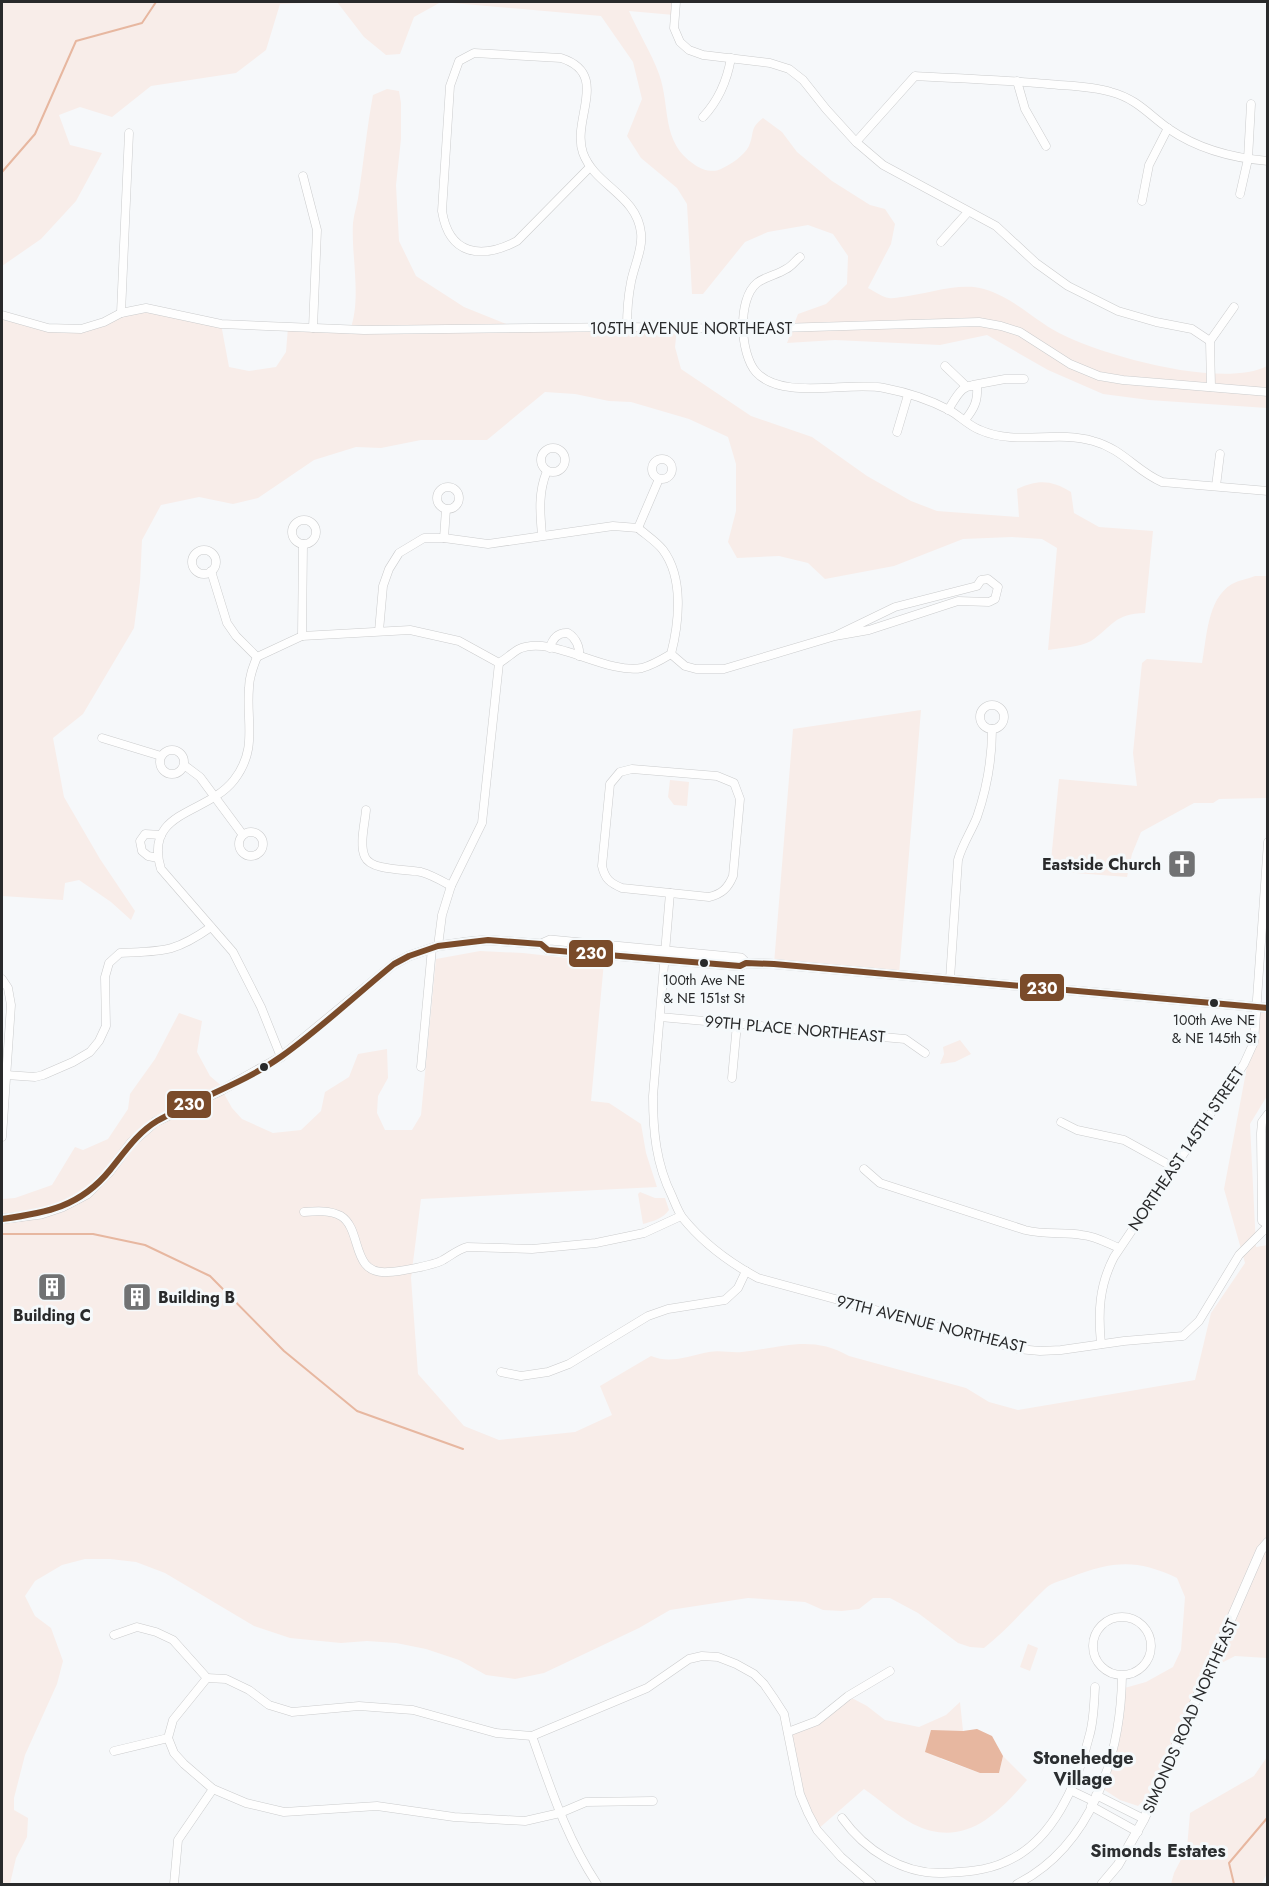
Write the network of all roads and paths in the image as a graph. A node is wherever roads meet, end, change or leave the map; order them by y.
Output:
1 (676, 2) edge
2 (730, 58) junction
3 (1017, 81) junction
4 (1251, 104) dead end
5 (703, 117) dead end
6 (1168, 128) junction
7 (129, 133) dead end
8 (856, 142) junction
9 (1046, 146) dead end
10 (1248, 159) junction
11 (1268, 161) edge
12 (590, 167) junction
13 (303, 176) dead end
14 (1240, 194) dead end
15 (1142, 201) dead end
16 (968, 212) junction
17 (941, 242) dead end
18 (800, 257) dead end
19 (1234, 307) dead end
20 (121, 313) junction
21 (2, 315) edge
22 (627, 327) junction
23 (313, 328) junction
24 (742, 329) junction
25 (1210, 340) junction
26 (945, 366) dead end
27 (1024, 379) dead end
28 (969, 385) junction
29 (1211, 387) junction
30 (1268, 392) edge
31 (908, 395) junction
32 (948, 410) junction
33 (965, 420) junction
34 (897, 432) dead end
35 (1220, 454) dead end
36 (547, 471) dead end
37 (659, 479) dead end
38 (1216, 486) junction
39 (1268, 491) edge
40 (446, 509) dead end
41 (638, 528) junction
42 (542, 535) junction
43 (444, 538) junction
44 (303, 544) dead end
45 (211, 571) dead end
46 (379, 631) junction
47 (302, 636) junction
48 (835, 636) junction
49 (550, 648) junction
50 (671, 654) junction
51 (579, 656) junction
52 (257, 657) junction
53 (500, 663) junction
54 (992, 729) dead end
55 (102, 738) dead end
56 (161, 756) junction
57 (184, 765) junction
58 (217, 797) junction
59 (366, 810) dead end
60 (161, 835) junction
61 (243, 835) dead end
62 (1268, 842) edge
63 (158, 858) junction
64 (451, 886) junction
65 (670, 893) junction
66 (211, 927) junction
67 (435, 947) junction
68 (665, 955) junction
69 (2, 979) edge
70 (950, 979) junction
71 (1257, 1008) junction
72 (1268, 1008) edge
73 (660, 1017) junction
74 (737, 1024) junction
75 (925, 1053) dead end
76 (281, 1057) junction
77 (421, 1067) dead end
78 (6, 1075) junction
79 (732, 1078) dead end
80 (1268, 1114) edge
81 (1061, 1122) dead end
82 (2, 1137) edge
83 (1173, 1167) junction
84 (864, 1169) dead end
85 (304, 1212) dead end
86 (681, 1216) junction
87 (2, 1219) edge
88 (1268, 1225) edge
89 (1119, 1248) junction
90 (746, 1271) junction
91 (1101, 1344) junction
92 (501, 1372) dead end
93 (1268, 1542) edge
94 (114, 1635) dead end
95 (890, 1671) dead end
96 (1122, 1676) junction
97 (207, 1678) junction
98 (1095, 1687) dead end
99 (788, 1732) junction
100 (532, 1736) junction
101 (168, 1738) junction
102 (114, 1751) dead end
103 (213, 1789) junction
104 (1072, 1791) junction
105 (652, 1801) dead end
106 (1093, 1801) junction
107 (560, 1813) junction
108 (842, 1818) dead end
109 (1144, 1819) junction
110 (1138, 1832) junction
111 (174, 1884) edge
112 (597, 1884) edge
113 (872, 1884) edge
114 (1017, 1884) edge
115 (1102, 1884) edge

1 - 2 street
2 - 5 street
2 - 8 street
3 - 6 street
3 - 8 street
3 - 9 street
4 - 10 street
6 - 10 street
6 - 15 street
7 - 20 street
8 - 16 street
10 - 11 street
10 - 14 street
12 - 12 street
12 - 22 street
13 - 23 street
16 - 17 street
16 - 25 street
18 - 24 street
19 - 25 street
20 - 21 street, 105TH AVENUE NORTHEAST
20 - 23 street, 105TH AVENUE NORTHEAST
22 - 23 street, 105TH AVENUE NORTHEAST
22 - 24 street, 105TH AVENUE NORTHEAST
24 - 29 street, 105TH AVENUE NORTHEAST
24 - 31 street
25 - 29 street
26 - 28 street
27 - 28 street
28 - 32 street
28 - 33 street
29 - 30 street, 105TH AVENUE NORTHEAST
31 - 32 street
31 - 34 street
32 - 33 street
33 - 38 street
35 - 38 street
36 - 42 street
37 - 41 street
38 - 39 street
40 - 43 street
41 - 42 street
41 - 50 street
42 - 43 street
43 - 46 street
44 - 47 street
45 - 52 street
46 - 47 street
46 - 53 street
47 - 52 street
48 - 48 street
48 - 50 street
49 - 51 street
49 - 51 street
49 - 53 street
50 - 51 street
52 - 58 street
53 - 64 street
54 - 70 street
55 - 56 street
56 - 57 street
56 - 57 street
57 - 58 street
58 - 60 street
58 - 61 street
59 - 64 street
60 - 63 street
60 - 63 street
62 - 71 street, NORTHEAST 145TH STREET
63 - 66 street
64 - 67 street
65 - 65 street
65 - 68 street
66 - 76 street
66 - 78 street
67 - 68 main road
67 - 76 main road
67 - 77 street
68 - 70 main road
68 - 73 street
69 - 78 street
70 - 71 main road
71 - 72 main road
71 - 83 street, NORTHEAST 145TH STREET
73 - 74 street, 99TH PLACE NORTHEAST
73 - 86 street
74 - 75 street, 99TH PLACE NORTHEAST
74 - 79 street
76 - 87 main road
78 - 82 street
80 - 88 street
81 - 83 street
83 - 89 street, NORTHEAST 145TH STREET
84 - 89 street
85 - 86 street
86 - 90 street, 97TH AVENUE NORTHEAST
88 - 91 street, 97TH AVENUE NORTHEAST
89 - 91 street, NORTHEAST 145TH STREET
90 - 91 street, 97TH AVENUE NORTHEAST
90 - 92 street
93 - 109 main road, SIMONDS ROAD NORTHEAST
94 - 97 street
95 - 99 street
96 - 96 street
96 - 106 street
97 - 100 street
97 - 101 street
98 - 104 street
99 - 100 street
99 - 113 street
100 - 107 street
101 - 102 street
101 - 103 street
103 - 107 street
103 - 111 street
104 - 106 street
104 - 108 street
105 - 107 street
106 - 109 street
106 - 110 street
106 - 114 street
107 - 112 street
109 - 110 main road, SIMONDS ROAD NORTHEAST
110 - 115 main road, SIMONDS ROAD NORTHEAST

